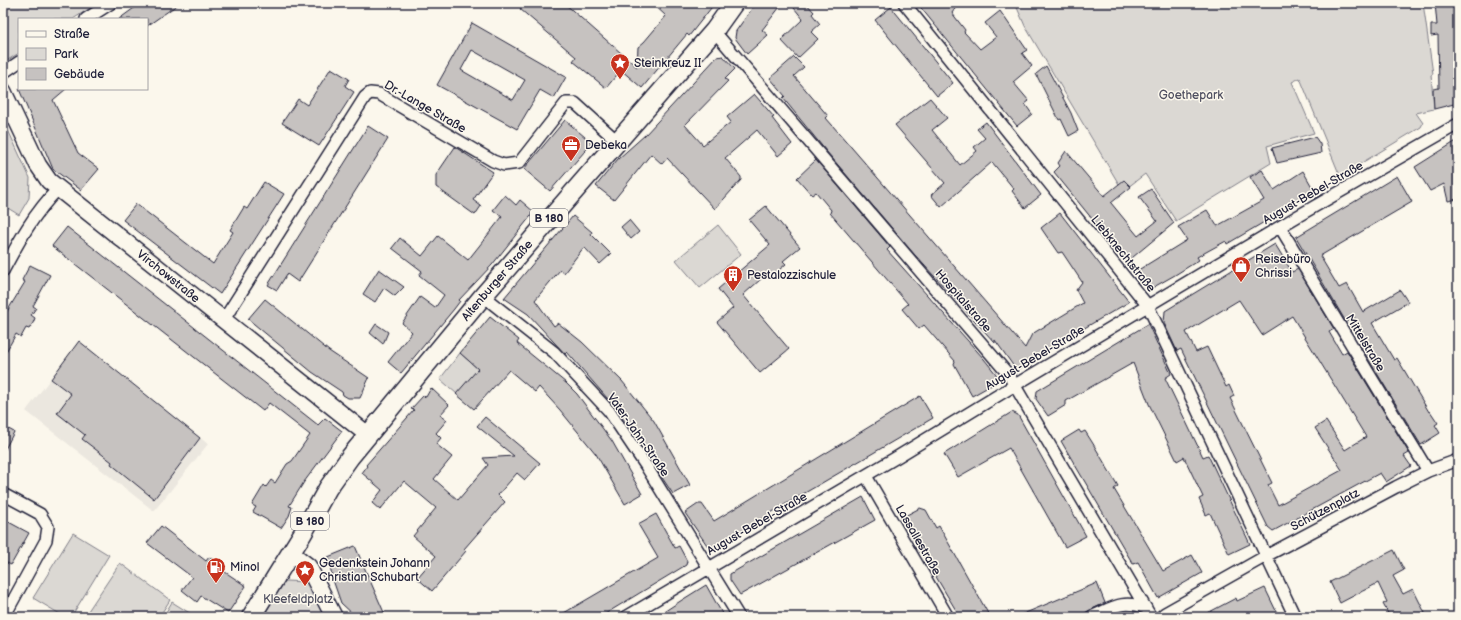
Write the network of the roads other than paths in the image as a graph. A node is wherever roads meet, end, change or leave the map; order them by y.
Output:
1 (111, 3) edge
2 (734, 3) edge
3 (904, 3) edge
4 (88, 18) edge
5 (714, 31) junction
6 (18, 63) edge
7 (3, 73) edge
8 (3, 91) edge
9 (1458, 124) edge
10 (617, 141) junction
11 (58, 189) junction
12 (1280, 227) junction
13 (3, 270) edge
14 (483, 296) junction
15 (1148, 306) junction
16 (223, 321) junction
17 (1015, 385) junction
18 (368, 435) junction
19 (1458, 460) edge
20 (1428, 472) junction
21 (866, 476) junction
22 (3, 494) edge
23 (291, 553) junction
24 (1266, 556) junction
25 (708, 568) junction
26 (1148, 613) edge
27 (4, 617) edge
28 (251, 617) edge
29 (334, 617) edge
30 (626, 617) edge
31 (739, 617) edge
32 (948, 617) edge
33 (1091, 617) edge
34 (1161, 617) edge
35 (1295, 617) edge

1 - 4 street
2 - 5 main road, Altenburger Straße / B 180
3 - 15 street, Liebknechtstraße
5 - 10 main road, Altenburger Straße / B 180
5 - 17 street, Hospitalstraße
6 - 7 street
8 - 11 street, Virchowstraße
9 - 12 street, August-Bebel-Straße
10 - 14 main road, Altenburger Straße / B 180
10 - 16 street, Dr.-Lange Straße
11 - 13 street
11 - 16 street, Virchowstraße
12 - 15 street, August-Bebel-Straße
12 - 20 street, Mittelstraße
14 - 18 main road, Altenburger Straße / B 180
14 - 25 street, Vater-Jahn-Straße
15 - 17 street, August-Bebel-Straße
15 - 24 street, Liebknechtstraße
16 - 18 street, Virchowstraße
17 - 21 street, August-Bebel-Straße
17 - 26 street, Hospitalstraße
18 - 23 main road, Altenburger Straße / B 180
19 - 20 street, Schützenplatz
20 - 24 street, Schützenplatz
21 - 25 street, August-Bebel-Straße
21 - 32 street, Lassallestraße
22 - 27 street
23 - 28 main road, B 180
23 - 29 street
24 - 34 street, Schützenplatz
24 - 35 street
25 - 30 street, August-Bebel-Straße
25 - 31 street, Vater-Jahn-Straße
26 - 33 street

